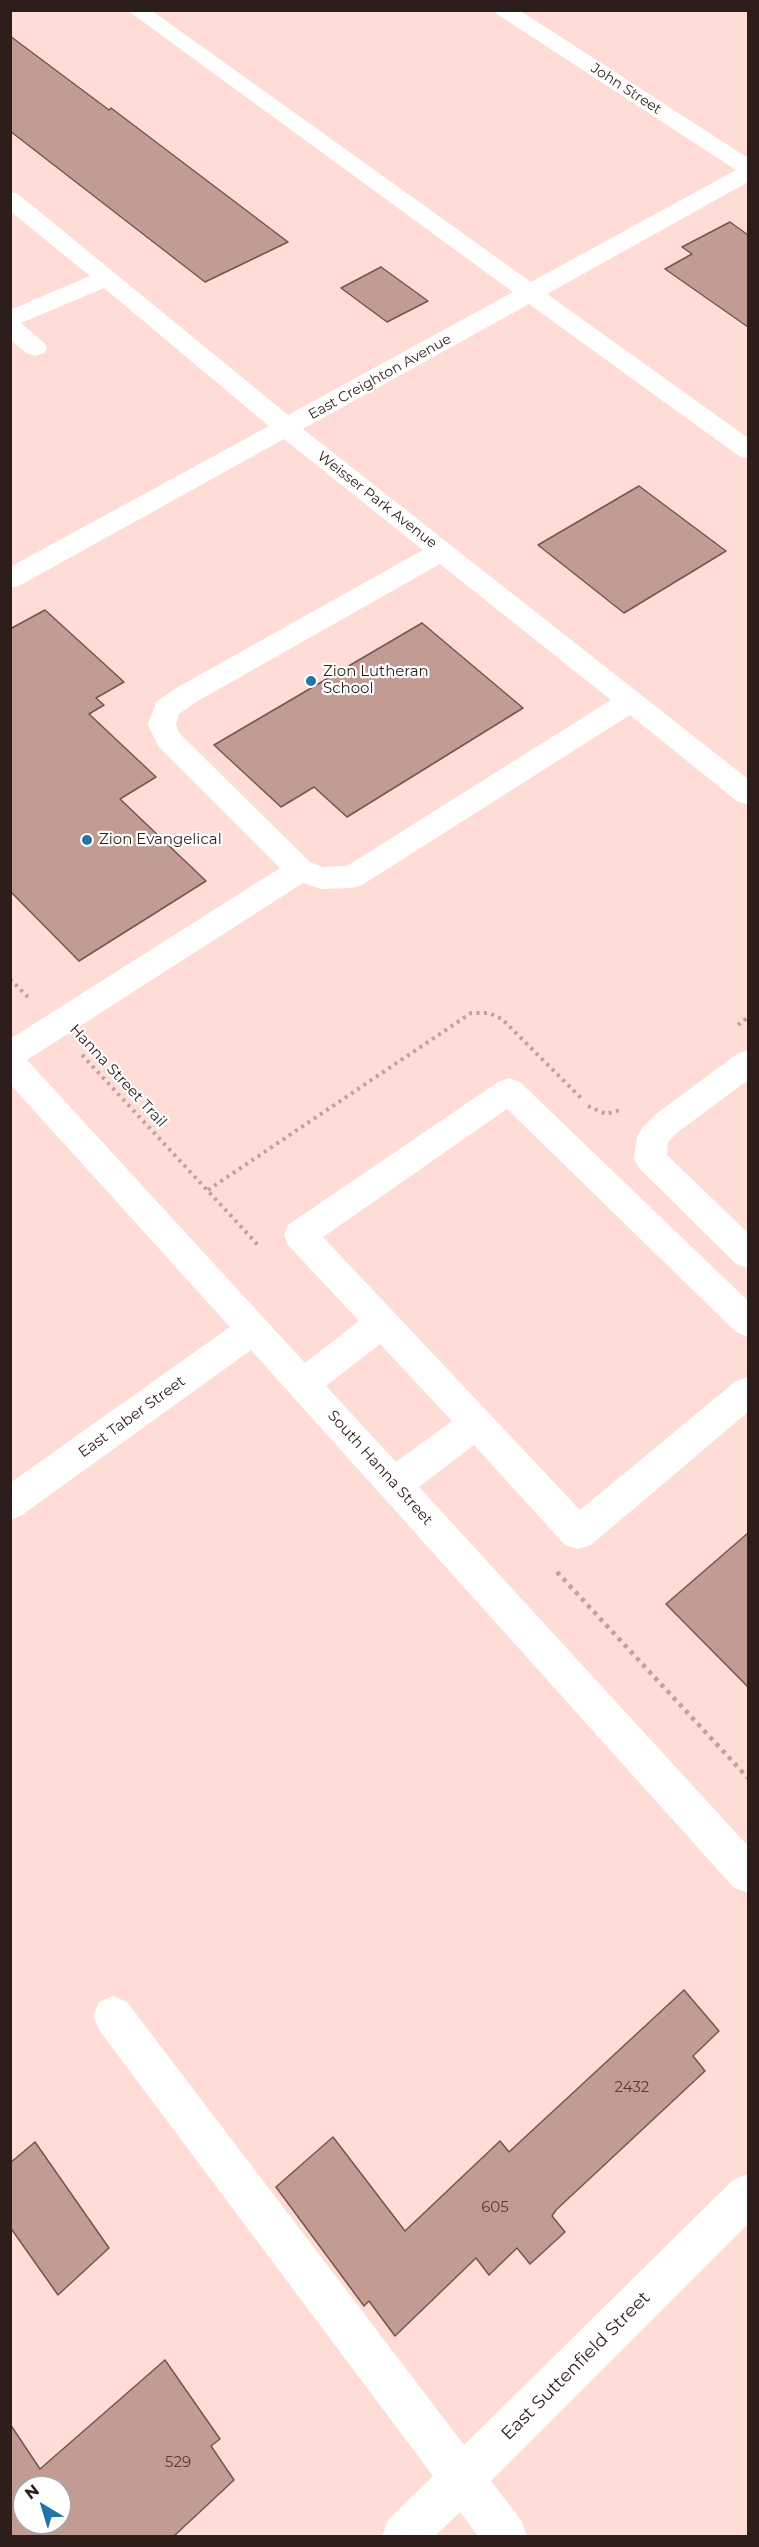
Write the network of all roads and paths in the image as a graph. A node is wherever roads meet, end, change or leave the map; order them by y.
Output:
1 (136, 10) edge
2 (504, 10) edge
3 (748, 168) edge
4 (748, 173) edge
5 (10, 199) edge
6 (106, 278) junction
7 (529, 294) junction
8 (10, 319) edge
9 (10, 326) edge
10 (35, 348) dead end
11 (286, 428) junction
12 (748, 450) edge
13 (442, 551) junction
14 (10, 579) edge
15 (631, 701) junction
16 (748, 794) edge
17 (300, 870) junction
18 (10, 979) edge
19 (55, 1026) junction
20 (10, 1055) edge
21 (10, 1062) edge
22 (748, 1063) edge
23 (208, 1190) dead end
24 (748, 1254) edge
25 (748, 1322) edge
26 (382, 1323) junction
27 (254, 1329) junction
28 (303, 1384) junction
29 (748, 1392) edge
30 (475, 1424) junction
31 (395, 1484) junction
32 (10, 1504) edge
33 (748, 1874) edge
34 (112, 2016) dead end
35 (748, 2195) edge
36 (463, 2478) junction
37 (404, 2536) edge
38 (505, 2536) edge

1 - 7 street
2 - 3 street, John Street
4 - 7 street, East Creighton Avenue
5 - 6 street, Weisser Park Avenue
6 - 8 street
6 - 11 street, Weisser Park Avenue
7 - 11 street, East Creighton Avenue
7 - 12 street
9 - 10 street
11 - 13 street, Weisser Park Avenue
11 - 14 street, East Creighton Avenue
13 - 15 street, Weisser Park Avenue
13 - 17 street
15 - 16 street, Weisser Park Avenue
15 - 17 street
17 - 19 street
18 - 19 path, Hanna Street Trail
19 - 20 street
19 - 23 path, Hanna Street Trail
21 - 27 street, South Hanna Street
22 - 24 street
25 - 26 street
26 - 28 street
26 - 30 street
27 - 28 street, South Hanna Street
27 - 32 street, East Taber Street
28 - 31 street, South Hanna Street
29 - 30 street
30 - 31 street
31 - 33 street, South Hanna Street
34 - 36 street
35 - 36 street, East Suttenfield Street
36 - 37 street, East Suttenfield Street
36 - 38 street

